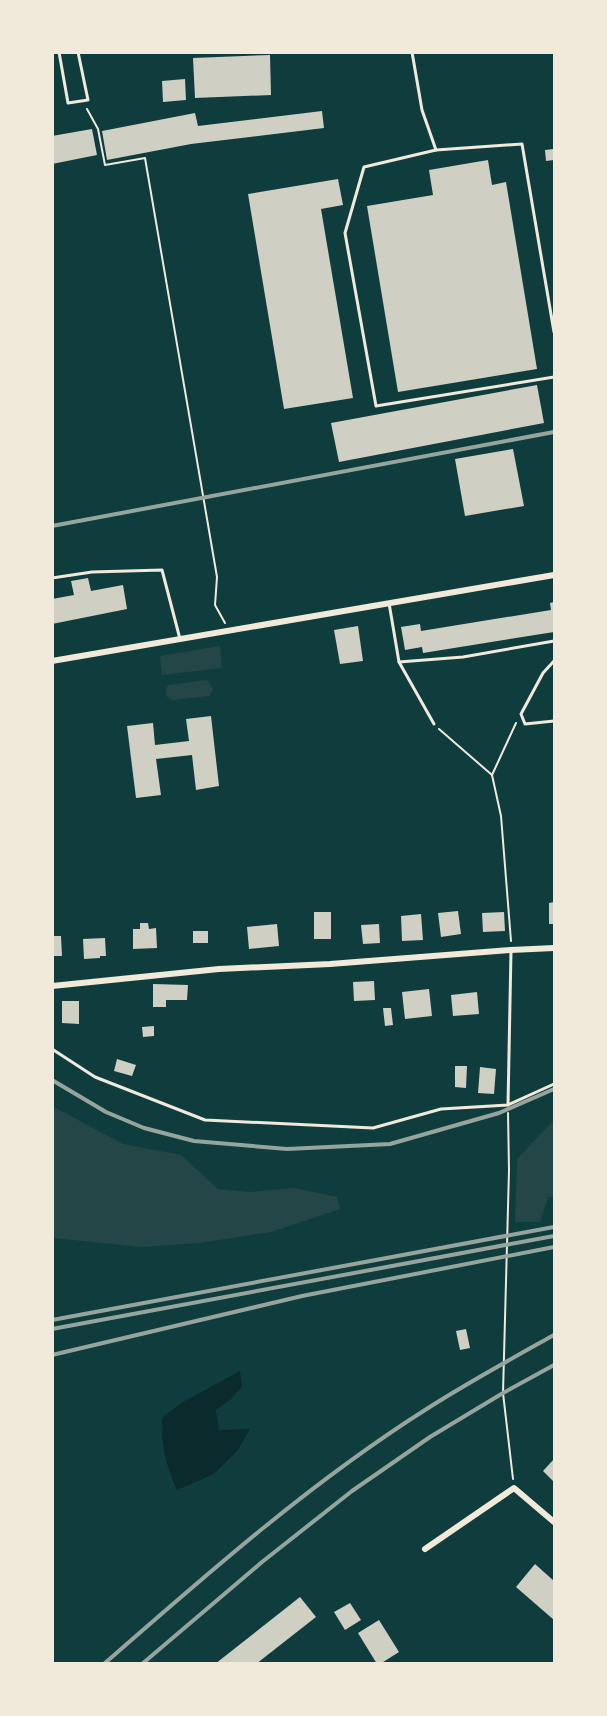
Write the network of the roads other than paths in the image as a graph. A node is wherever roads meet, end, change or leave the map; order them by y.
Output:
1 (59, 52) edge
2 (78, 52) edge
3 (412, 52) edge
4 (436, 150) junction
5 (555, 332) edge
6 (555, 377) edge
7 (555, 575) edge
8 (52, 578) edge
9 (390, 603) junction
10 (180, 639) junction
11 (555, 641) edge
12 (52, 661) edge
13 (555, 661) edge
14 (399, 662) junction
15 (555, 721) edge
16 (434, 724) road end
17 (555, 948) edge
18 (512, 950) junction
19 (52, 986) edge
20 (52, 1049) edge
21 (555, 1084) edge
22 (508, 1105) junction
23 (555, 1522) edge
24 (425, 1549) dead end

1 - 2 lane
3 - 4 lane
4 - 5 lane
4 - 6 lane
7 - 9 street
8 - 10 lane
9 - 10 street
9 - 14 lane
10 - 12 street
11 - 14 lane
13 - 15 lane
14 - 16 lane
17 - 18 street
18 - 19 street
18 - 22 lane
20 - 22 lane
21 - 22 lane
23 - 24 street

